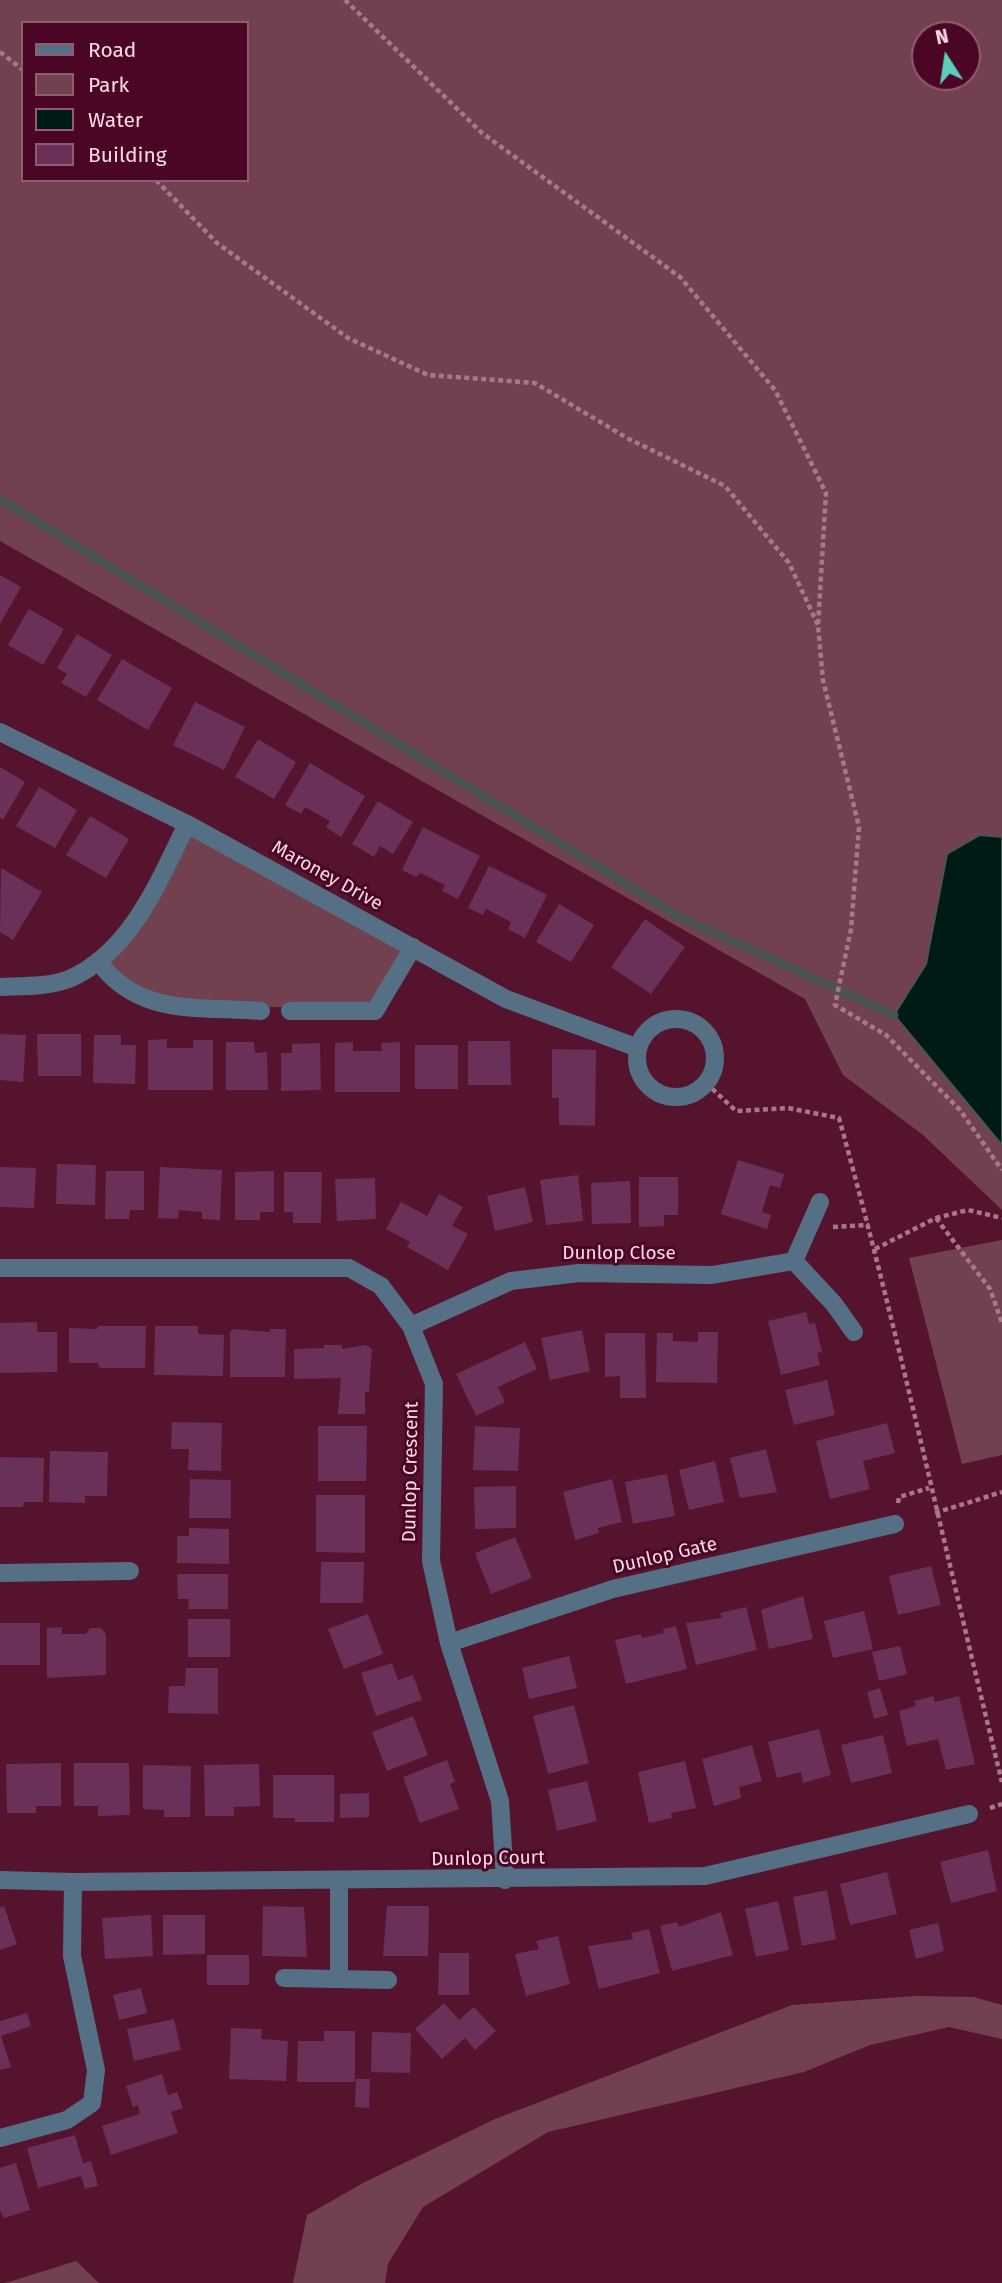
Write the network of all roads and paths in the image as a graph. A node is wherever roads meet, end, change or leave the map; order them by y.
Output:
1 (345, 0) edge
2 (0, 52) edge
3 (21, 68) edge
4 (158, 182) edge
5 (818, 626) junction
6 (0, 732) edge
7 (187, 824) junction
8 (413, 947) junction
9 (98, 961) junction
10 (0, 987) edge
11 (261, 1011) dead end
12 (290, 1011) dead end
13 (638, 1048) junction
14 (706, 1083) junction
15 (1002, 1170) edge
16 (820, 1202) dead end
17 (936, 1218) junction
18 (1002, 1218) edge
19 (875, 1249) junction
20 (794, 1261) junction
21 (0, 1268) edge
22 (1002, 1323) edge
23 (411, 1326) junction
24 (854, 1332) dead end
25 (1002, 1492) edge
26 (935, 1513) junction
27 (895, 1524) dead end
28 (130, 1571) dead end
29 (0, 1573) edge
30 (449, 1643) junction
31 (1002, 1782) edge
32 (969, 1814) dead end
33 (0, 1880) edge
34 (505, 1880) junction
35 (339, 1881) junction
36 (73, 1882) junction
37 (284, 1978) dead end
38 (339, 1978) junction
39 (388, 1980) dead end
40 (0, 2138) edge

1 - 5 path
2 - 3 path
4 - 5 path
5 - 15 path
6 - 7 street, Maroney Drive
7 - 8 street, Maroney Drive
7 - 9 street
8 - 12 street
8 - 13 street, Maroney Drive
9 - 10 street
9 - 11 street
13 - 14 street
13 - 14 street
14 - 19 path
16 - 20 street
17 - 18 path
17 - 19 path
17 - 22 path
19 - 26 path
20 - 23 street, Dunlop Close
20 - 24 street
21 - 23 street, Dunlop Crescent
23 - 30 street, Dunlop Crescent
25 - 26 path
26 - 31 path
27 - 30 street, Dunlop Gate
28 - 29 street
30 - 34 street, Dunlop Crescent
32 - 34 street, Dunlop Court
33 - 36 street, Dunlop Court
34 - 35 street, Dunlop Court
35 - 36 street, Dunlop Court
35 - 38 street
36 - 40 street
37 - 38 street
38 - 39 street

